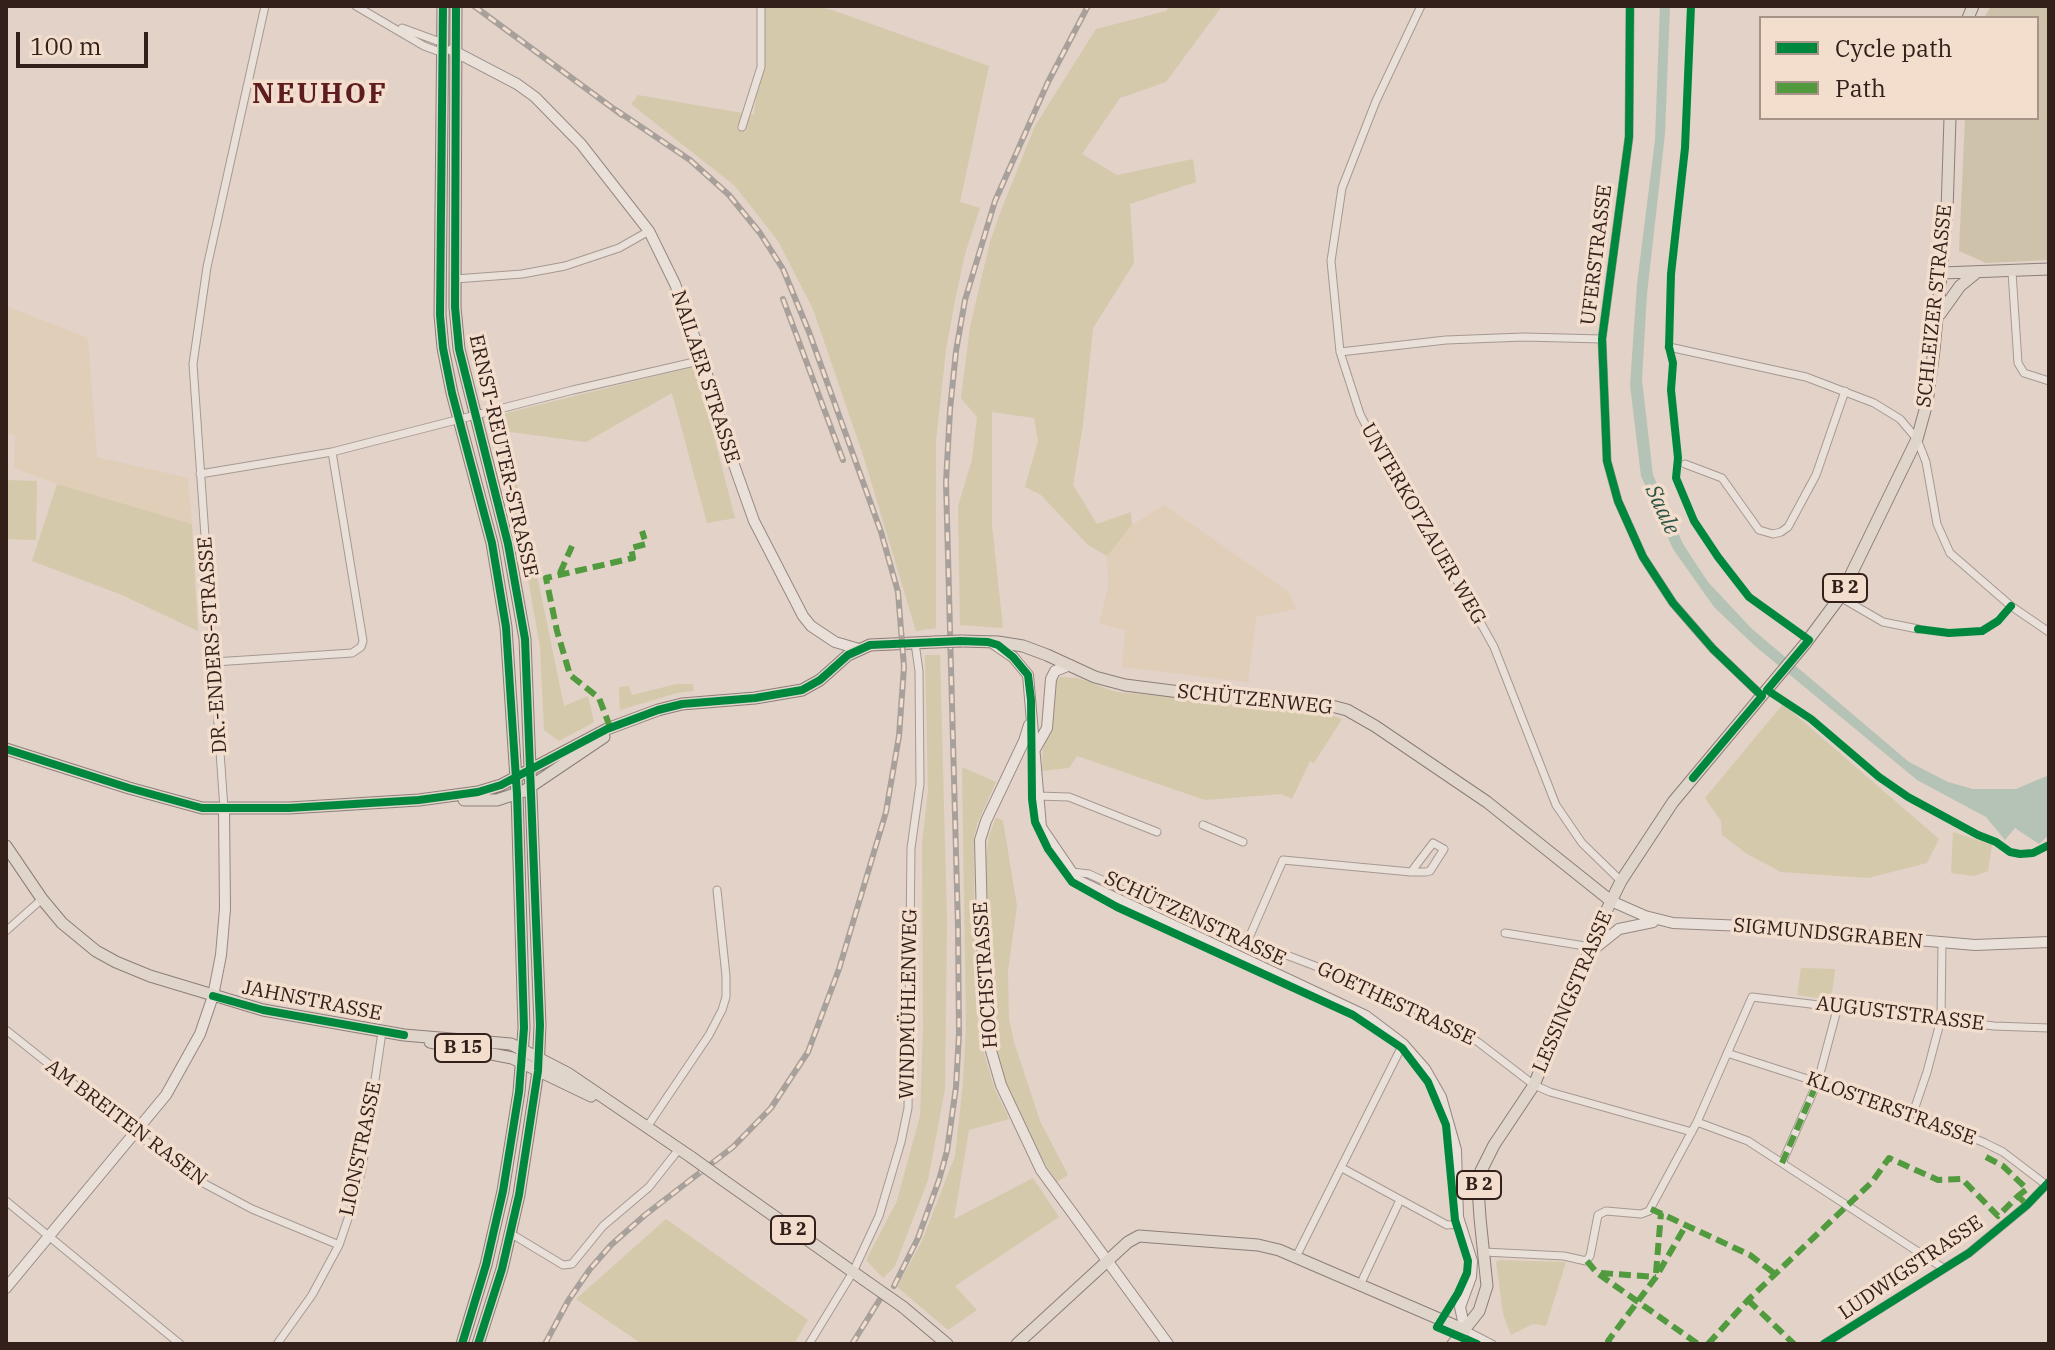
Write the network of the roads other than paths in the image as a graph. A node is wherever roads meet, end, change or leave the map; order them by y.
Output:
1 (265, 6) edge
2 (356, 6) edge
3 (443, 6) edge
4 (456, 6) edge
5 (761, 6) edge
6 (1421, 6) edge
7 (1630, 6) edge
8 (443, 48) junction
9 (458, 53) junction
10 (1950, 120) edge
11 (742, 127) dead end
12 (649, 231) junction
13 (2049, 269) edge
14 (2012, 272) junction
15 (1942, 273) junction
16 (1976, 273) junction
17 (455, 279) junction
18 (1938, 318) junction
19 (1602, 339) junction
20 (1669, 347) dead end
21 (1340, 352) junction
22 (703, 360) junction
23 (2049, 381) edge
24 (1845, 391) junction
25 (474, 415) junction
26 (459, 418) junction
27 (1917, 439) junction
28 (332, 452) junction
29 (1685, 464) dead end
30 (200, 474) junction
31 (1840, 597) junction
32 (2049, 621) edge
33 (1918, 629) dead end
34 (2046, 630) edge
35 (988, 642) junction
36 (915, 643) junction
37 (859, 649) junction
38 (214, 662) junction
39 (1070, 665) junction
40 (1762, 696) junction
41 (1031, 716) junction
42 (630, 720) junction
43 (6, 749) edge
44 (1034, 751) junction
45 (531, 770) junction
46 (516, 777) junction
47 (532, 786) junction
48 (517, 794) junction
49 (1037, 796) junction
50 (419, 800) junction
51 (224, 809) junction
52 (1203, 825) dead end
53 (1157, 832) dead end
54 (1243, 842) dead end
55 (6, 846) edge
56 (1070, 871) junction
57 (1411, 872) junction
58 (1621, 881) junction
59 (717, 890) dead end
60 (42, 899) junction
61 (1611, 901) junction
62 (1673, 923) junction
63 (6, 931) edge
64 (1505, 933) dead end
65 (1248, 940) junction
66 (2049, 942) edge
67 (1942, 943) junction
68 (1588, 952) junction
69 (213, 996) junction
70 (1838, 1006) junction
71 (1941, 1019) junction
72 (2049, 1028) edge
73 (6, 1030) edge
74 (382, 1032) junction
75 (404, 1035) junction
76 (1403, 1044) junction
77 (524, 1048) junction
78 (1727, 1053) junction
79 (540, 1057) junction
80 (522, 1063) junction
81 (538, 1071) junction
82 (1818, 1081) junction
83 (1534, 1085) junction
84 (613, 1106) junction
85 (1913, 1113) junction
86 (1697, 1122) junction
87 (647, 1127) junction
88 (1692, 1132) junction
89 (135, 1135) junction
90 (679, 1149) junction
91 (1782, 1163) junction
92 (1342, 1168) junction
93 (2048, 1185) edge
94 (1400, 1200) junction
95 (6, 1201) edge
96 (1460, 1224) junction
97 (510, 1233) junction
98 (48, 1236) junction
99 (339, 1245) junction
100 (1484, 1252) junction
101 (1296, 1257) junction
102 (1107, 1262) junction
103 (1943, 1268) junction
104 (858, 1276) junction
105 (1360, 1285) junction
106 (6, 1288) edge
107 (1465, 1330) junction
108 (180, 1344) edge
109 (277, 1344) edge
110 (462, 1344) edge
111 (478, 1344) edge
112 (809, 1344) edge
113 (947, 1344) edge
114 (1017, 1344) edge
115 (1168, 1344) edge
116 (1453, 1344) edge
117 (1492, 1344) edge
118 (1824, 1344) edge

1 - 30 street, DR.-ENDERS-STRASSE
2 - 8 street
3 - 8 main road, ERNST-REUTER-STRASSE
4 - 9 main road, ERNST-REUTER-STRASSE
5 - 11 street
6 - 21 street, UNTERKOTZAUER WEG
7 - 19 street, UFERSTRASSE
8 - 9 street, NAILAER STRASSE
8 - 26 main road, ERNST-REUTER-STRASSE
9 - 12 street, NAILAER STRASSE
9 - 17 main road, ERNST-REUTER-STRASSE
10 - 15 main road, SCHLEIZER STRASSE / B 2
12 - 17 street
12 - 22 street, NAILAER STRASSE
13 - 14 main road
14 - 16 main road
14 - 23 street
15 - 16 main road
15 - 18 main road, SCHLEIZER STRASSE / B 2
16 - 18 main road
17 - 25 main road, ERNST-REUTER-STRASSE
18 - 27 main road, SCHLEIZER STRASSE / B 2
19 - 21 street
19 - 40 street, UFERSTRASSE
20 - 24 street
21 - 58 street, UNTERKOTZAUER WEG
22 - 25 street
22 - 37 street, NAILAER STRASSE
24 - 27 street
24 - 29 street
25 - 26 street
25 - 45 main road, ERNST-REUTER-STRASSE
26 - 28 street
26 - 46 main road, ERNST-REUTER-STRASSE
27 - 31 main road, B 2
27 - 34 street
28 - 30 street
28 - 38 street
30 - 38 street, DR.-ENDERS-STRASSE
31 - 33 street
31 - 40 main road, LESSINGSTRASSE / B 2
32 - 34 street
35 - 36 main road, bridge
35 - 39 main road, SCHÜTZENWEG
35 - 41 street, SCHÜTZENSTRASSE
36 - 37 main road
36 - 104 street, WINDMÜHLENWEG
37 - 42 main road
38 - 51 street, DR.-ENDERS-STRASSE
39 - 44 street, SCHÜTZENSTRASSE
39 - 61 main road, SCHÜTZENWEG
40 - 58 main road, LESSINGSTRASSE / B 2
41 - 44 street, SCHÜTZENSTRASSE
41 - 102 street, HOCHSTRASSE
42 - 45 main road
42 - 47 main road
43 - 51 main road
44 - 49 street, SCHÜTZENSTRASSE
45 - 46 main road
45 - 47 main road, ERNST-REUTER-STRASSE
46 - 48 main road, ERNST-REUTER-STRASSE
46 - 50 main road
47 - 48 main road
47 - 79 main road, ERNST-REUTER-STRASSE
48 - 50 main road
48 - 77 main road, ERNST-REUTER-STRASSE
49 - 53 street
49 - 56 street, SCHÜTZENSTRASSE
50 - 51 main road
51 - 69 street, DR.-ENDERS-STRASSE
52 - 54 street
55 - 60 main road, JAHNSTRASSE / B 15
56 - 65 street, GOETHESTRASSE
56 - 76 street, SCHÜTZENSTRASSE
57 - 57 street
57 - 65 street
58 - 61 main road, LESSINGSTRASSE / B 2
59 - 87 street
60 - 63 street
60 - 69 main road, JAHNSTRASSE / B 15
61 - 62 street, SIGMUNDSGRABEN
61 - 68 main road, LESSINGSTRASSE / B 2
62 - 67 street, SIGMUNDSGRABEN
62 - 68 street
64 - 68 street
65 - 83 street, GOETHESTRASSE
66 - 67 street, SIGMUNDSGRABEN
67 - 71 street
68 - 83 main road, LESSINGSTRASSE / B 2
69 - 74 main road, JAHNSTRASSE / B 15
69 - 89 street, DR.-ENDERS-STRASSE
70 - 71 street, AUGUSTSTRASSE
70 - 78 street, AUGUSTSTRASSE
70 - 82 street
71 - 72 street, AUGUSTSTRASSE
71 - 85 street
73 - 89 street, AM BREITEN RASEN
74 - 75 main road, JAHNSTRASSE / B 15
74 - 99 street, LIONSTRASSE
75 - 77 main road, JAHNSTRASSE / B 15
75 - 80 main road, JAHNSTRASSE / B 15
76 - 92 street
76 - 96 street, SCHÜTZENSTRASSE
77 - 79 main road, B 15
77 - 80 main road, ERNST-REUTER-STRASSE
78 - 82 street, KLOSTERSTRASSE
78 - 86 street
79 - 81 main road, ERNST-REUTER-STRASSE
79 - 84 main road, B 2
80 - 81 main road, JAHNSTRASSE
80 - 110 main road
81 - 84 main road, B 2
81 - 97 main road
82 - 85 street, KLOSTERSTRASSE
82 - 91 street
83 - 88 street
83 - 100 main road, LESSINGSTRASSE / B 2
84 - 87 main road, B 2
85 - 93 street, KLOSTERSTRASSE
86 - 88 street
86 - 91 street
87 - 90 main road, B 2
88 - 100 street
89 - 98 street, DR.-ENDERS-STRASSE
89 - 99 street, AM BREITEN RASEN
90 - 97 street
90 - 104 main road, B 2, bridge
91 - 103 street
92 - 94 street
92 - 101 street
93 - 103 street, LUDWIGSTRASSE
94 - 96 street
94 - 105 street
95 - 98 street
96 - 107 street, SCHÜTZENSTRASSE
97 - 111 main road
98 - 106 street, DR.-ENDERS-STRASSE
98 - 108 street
99 - 109 street, LIONSTRASSE
100 - 107 main road, LESSINGSTRASSE / B 2
101 - 102 main road
101 - 105 main road
102 - 114 main road
102 - 115 street, HOCHSTRASSE
103 - 118 street, LUDWIGSTRASSE
104 - 112 street, WINDMÜHLENWEG
104 - 113 main road, B 2, bridge
105 - 107 main road
107 - 116 main road, B 2
107 - 117 street

